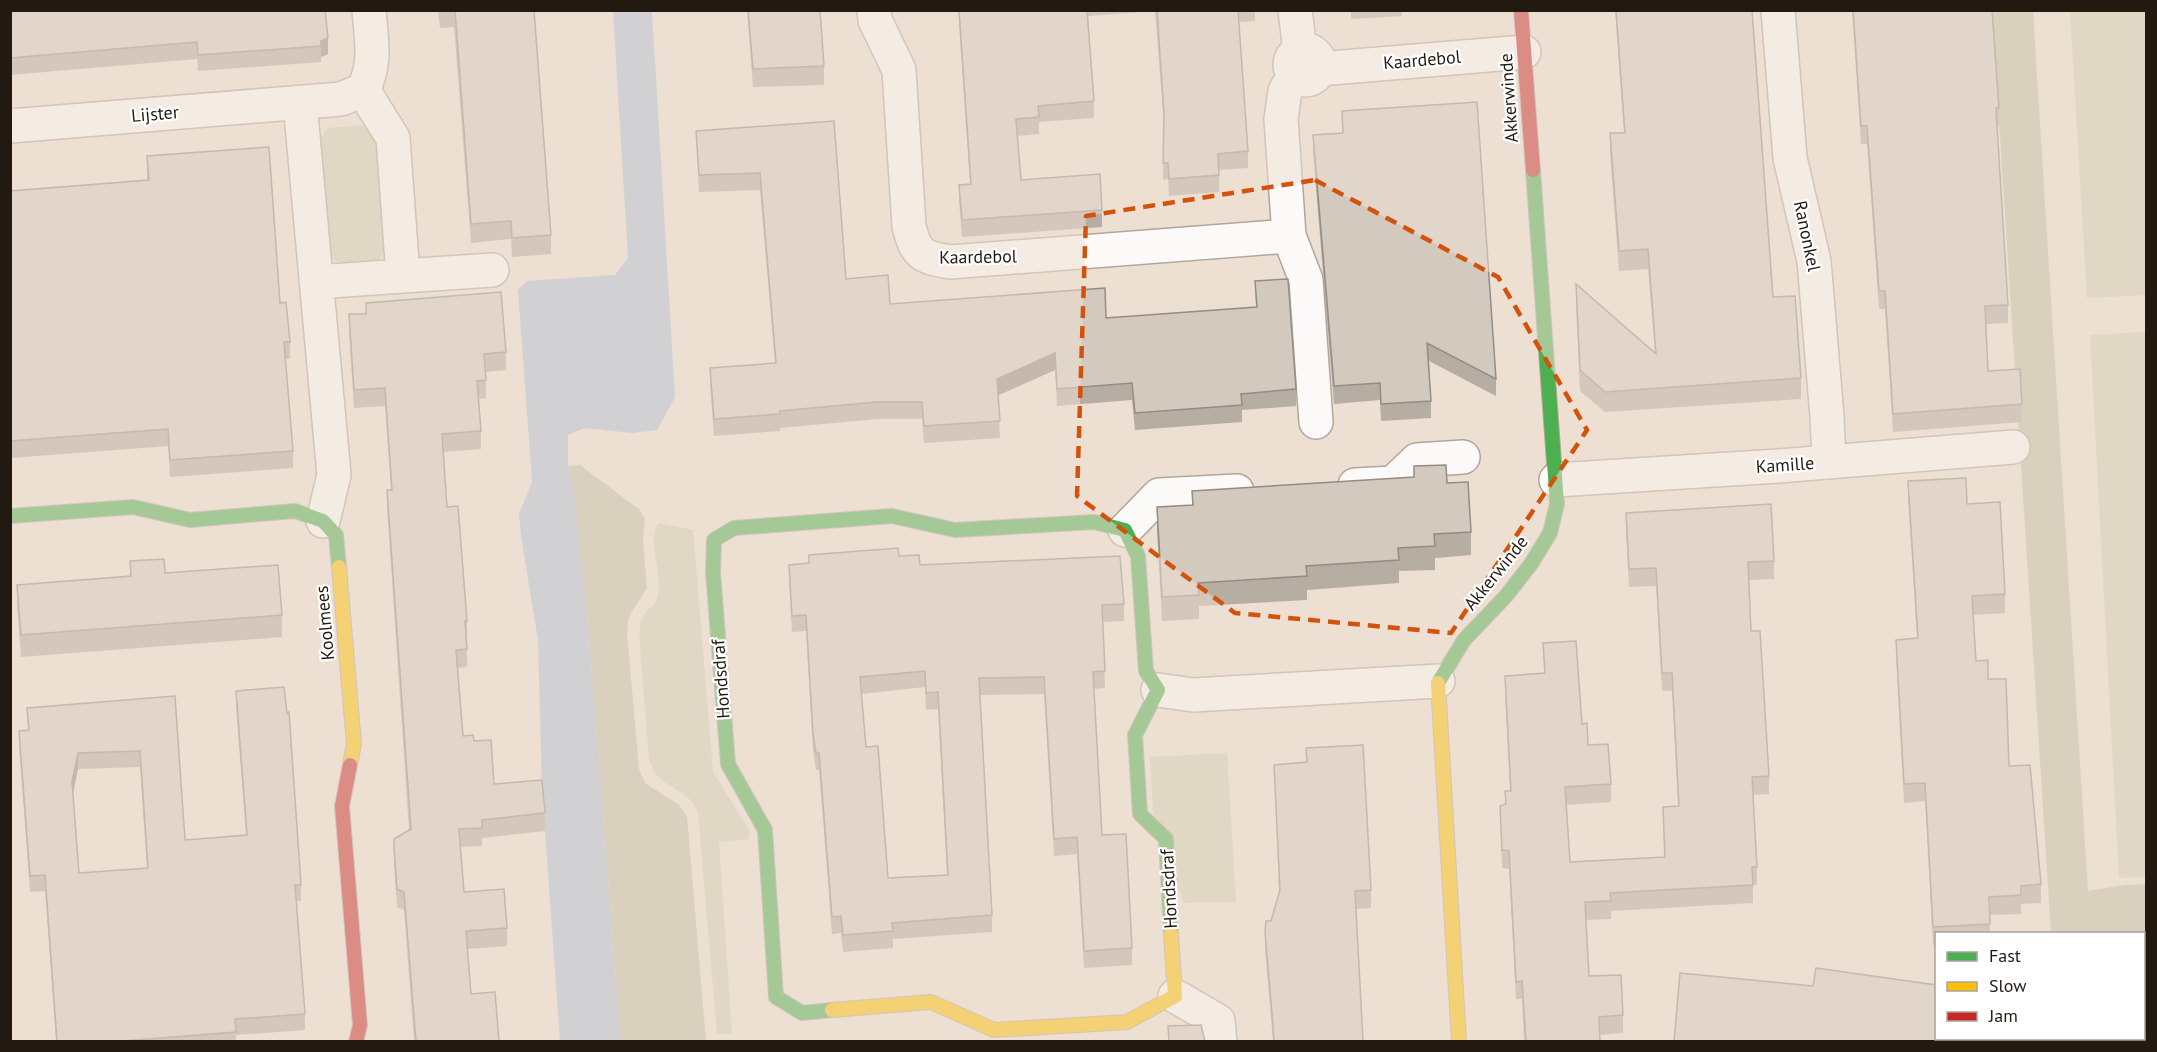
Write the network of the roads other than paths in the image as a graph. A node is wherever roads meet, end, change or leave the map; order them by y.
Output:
1 (369, 10) edge
2 (874, 10) edge
3 (1295, 10) edge
4 (1521, 10) edge
5 (1778, 10) edge
6 (1524, 52) junction
7 (1304, 65) junction
8 (363, 90) junction
9 (300, 103) junction
10 (10, 126) edge
11 (1289, 236) junction
12 (492, 270) dead end
13 (403, 276) junction
14 (316, 282) junction
15 (1316, 422) dead end
16 (2013, 447) dead end
17 (1463, 457) dead end
18 (1829, 462) junction
19 (1556, 480) junction
20 (1324, 487) edge
21 (1265, 489) edge
22 (10, 516) edge
23 (323, 521) junction
24 (1125, 530) junction
25 (1438, 681) junction
26 (1158, 690) junction
27 (1175, 996) junction
28 (994, 1036) edge
29 (356, 1041) edge
30 (1220, 1041) edge
31 (1459, 1041) edge

1 - 8 street
2 - 11 street, Kaardebol
3 - 7 street
4 - 6 street, Akkerwinde
5 - 18 street, Ranonkel
6 - 7 street, Kaardebol
6 - 19 street, Akkerwinde
7 - 11 street
8 - 9 street, Lijster
8 - 13 street
9 - 10 street, Lijster
9 - 14 street
11 - 15 street
12 - 13 street
13 - 14 street
14 - 23 street
16 - 18 street, Kamille
17 - 20 street
18 - 19 street, Kamille
19 - 25 street, Akkerwinde
21 - 24 street
22 - 23 street
23 - 29 street, Koolmees
24 - 26 street
24 - 28 street, Hondsdraf
25 - 26 street
25 - 31 street
26 - 27 street, Hondsdraf
27 - 28 street, Hondsdraf
27 - 30 street

